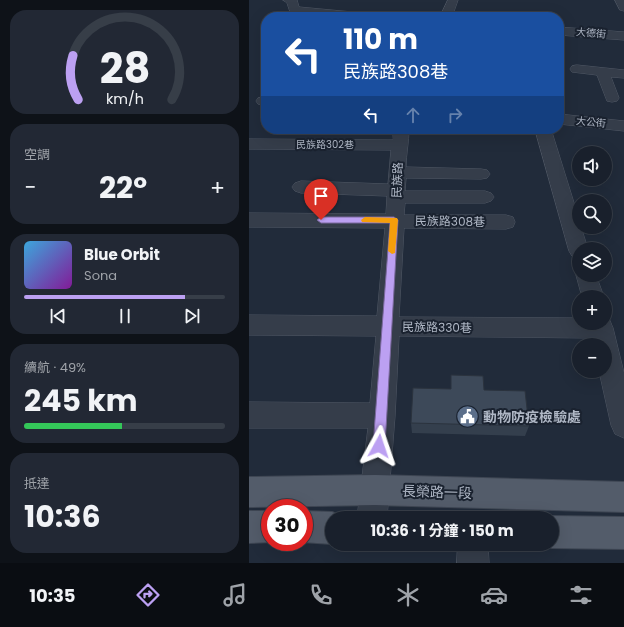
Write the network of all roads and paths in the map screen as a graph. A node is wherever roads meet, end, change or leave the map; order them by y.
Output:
1 (288, 0) edge
2 (453, 0) edge
3 (620, 0) edge
4 (624, 0) edge
5 (370, 5) dead end
6 (624, 8) edge
7 (315, 12) edge
8 (369, 12) edge
9 (448, 12) edge
10 (564, 31) edge
11 (624, 36) edge
12 (577, 69) dead end
13 (603, 72) junction
14 (624, 74) edge
15 (612, 98) dead end
16 (564, 120) edge
17 (624, 126) edge
18 (544, 134) edge
19 (401, 137) edge
20 (249, 144) edge
21 (397, 186) junction
22 (301, 187) dead end
23 (485, 197) junction
24 (249, 220) edge
25 (394, 220) junction
26 (576, 242) edge
27 (249, 325) edge
28 (388, 326) junction
29 (572, 326) edge
30 (602, 330) edge
31 (249, 415) edge
32 (382, 416) junction
33 (624, 425) edge
34 (249, 492) edge
35 (624, 497) edge
36 (373, 504) edge
37 (249, 527) edge
38 (261, 527) edge
39 (313, 528) edge
40 (325, 528) edge
41 (559, 532) edge
42 (624, 534) edge
43 (473, 551) edge
44 (473, 563) edge

1 - 7 street
2 - 9 street
3 - 4 street
3 - 6 street
5 - 8 street
10 - 11 street, 大德街
12 - 13 street
13 - 14 street
13 - 15 street
16 - 17 street, 大公街
18 - 26 street
19 - 20 street, 民族路302巷
19 - 21 street, 民族路
21 - 22 street
21 - 23 street
21 - 23 street
21 - 25 street, 民族路
23 - 25 street, 民族路308巷
24 - 25 street, 民族路308巷
25 - 28 street, 民族路
27 - 28 street, 民族路330巷
28 - 29 street, 民族路330巷
28 - 32 street, 民族路
30 - 33 street
31 - 32 street
32 - 36 street, 民族路
34 - 36 main road, 長榮路一段
35 - 36 main road, 長榮路一段
37 - 38 main road
39 - 40 main road
41 - 42 main road
43 - 44 street

